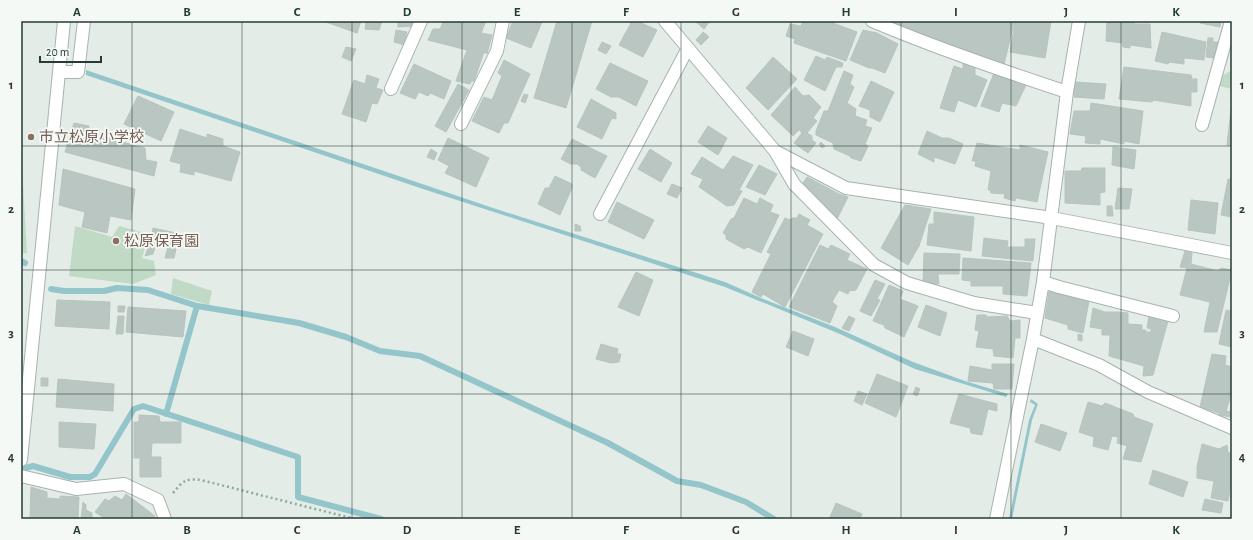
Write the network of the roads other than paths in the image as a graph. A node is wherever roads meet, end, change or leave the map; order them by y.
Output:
1 (64, 21) edge
2 (84, 21) edge
3 (421, 21) edge
4 (503, 21) edge
5 (665, 21) edge
6 (872, 21) edge
7 (1079, 21) edge
8 (1231, 21) edge
9 (688, 48) junction
10 (59, 72) junction
11 (391, 89) dead end
12 (1067, 92) junction
13 (461, 124) dead end
14 (1202, 125) dead end
15 (775, 151) junction
16 (600, 214) dead end
17 (1052, 218) junction
18 (1232, 252) edge
19 (1043, 282) junction
20 (1038, 313) junction
21 (1174, 316) dead end
22 (1033, 339) junction
23 (1232, 428) edge
24 (21, 460) edge
25 (21, 476) edge
26 (165, 519) edge
27 (996, 519) edge

1 - 10 street
2 - 10 street
3 - 11 street
4 - 13 street
5 - 9 street
6 - 12 street
7 - 12 street
8 - 14 street
9 - 15 street
9 - 16 street
10 - 24 street
12 - 17 street
15 - 17 street
15 - 20 street
17 - 18 street
17 - 19 street
19 - 20 street
19 - 21 street
20 - 22 street
22 - 23 street
22 - 27 street
25 - 26 street

